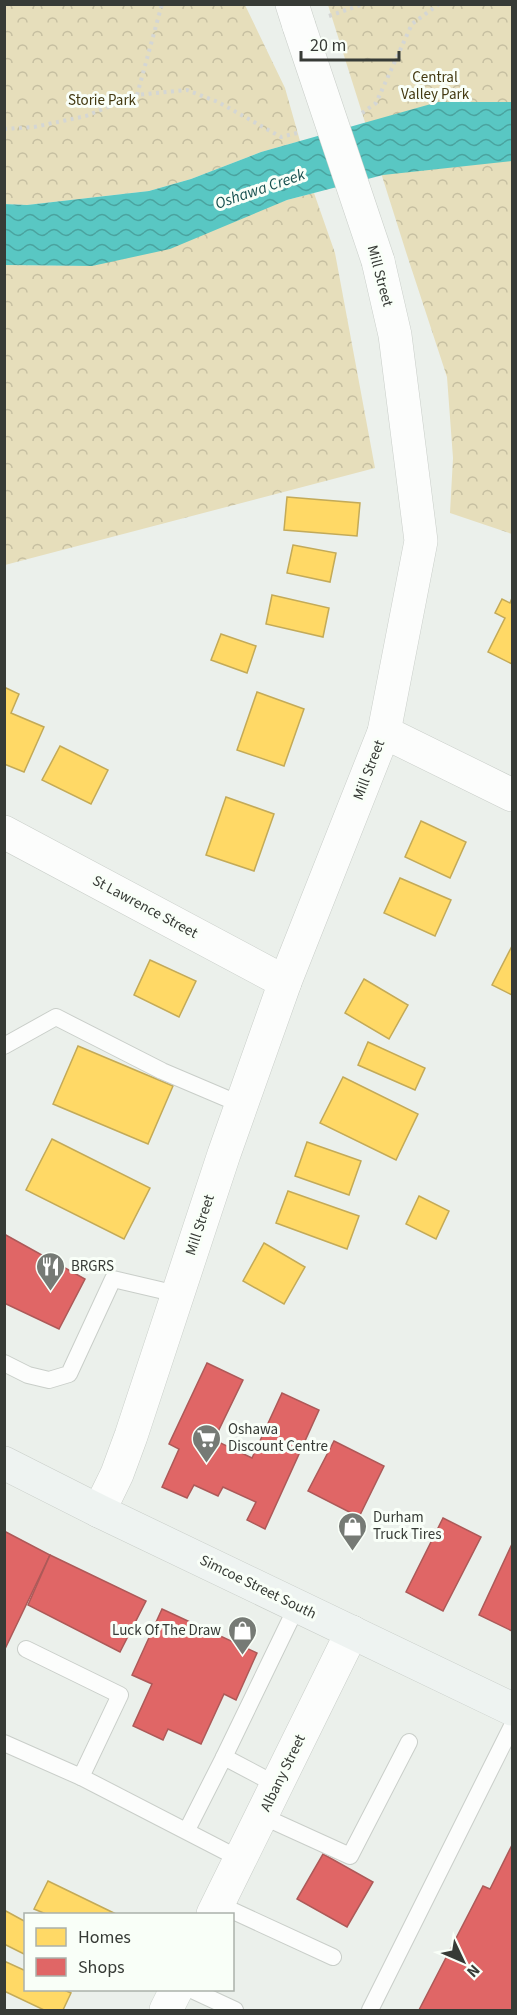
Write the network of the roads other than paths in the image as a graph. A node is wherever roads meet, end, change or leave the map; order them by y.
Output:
1 (295, 15) edge
2 (384, 732) junction
3 (513, 795) edge
4 (7, 836) edge
5 (285, 982) junction
6 (4, 1046) edge
7 (242, 1105) junction
8 (177, 1294) junction
9 (4, 1363) edge
10 (4, 1463) edge
11 (99, 1511) junction
12 (297, 1606) junction
13 (352, 1632) junction
14 (26, 1649) dead end
15 (513, 1709) edge
16 (513, 1726) edge
17 (409, 1742) dead end
18 (4, 1743) edge
19 (224, 1757) junction
20 (81, 1778) junction
21 (277, 1785) junction
22 (262, 1816) junction
23 (186, 1830) junction
24 (240, 1859) junction
25 (216, 1909) edge
26 (234, 1917) edge
27 (333, 1958) dead end
28 (175, 1991) edge
29 (196, 1991) edge
30 (166, 2010) edge
31 (235, 2010) edge
32 (370, 2010) edge

1 - 2 street, Mill Street, bridge
2 - 3 street
2 - 5 street, Mill Street
4 - 5 street, St Lawrence Street
5 - 7 street, Mill Street
6 - 7 lane
7 - 8 street, Mill Street
8 - 9 lane
8 - 11 street, Mill Street
10 - 11 main road, Simcoe Street South
11 - 12 main road, Simcoe Street South
12 - 13 main road, Simcoe Street South
12 - 19 lane
13 - 15 main road, Simcoe Street South
13 - 21 street, Albany Street
14 - 20 lane
16 - 32 lane
17 - 22 lane
18 - 20 lane
19 - 21 lane
19 - 23 lane
20 - 23 lane
21 - 22 street, Albany Street
22 - 24 street, Albany Street
23 - 24 lane
24 - 25 street, Albany Street
26 - 27 lane
28 - 30 street
29 - 31 lane

